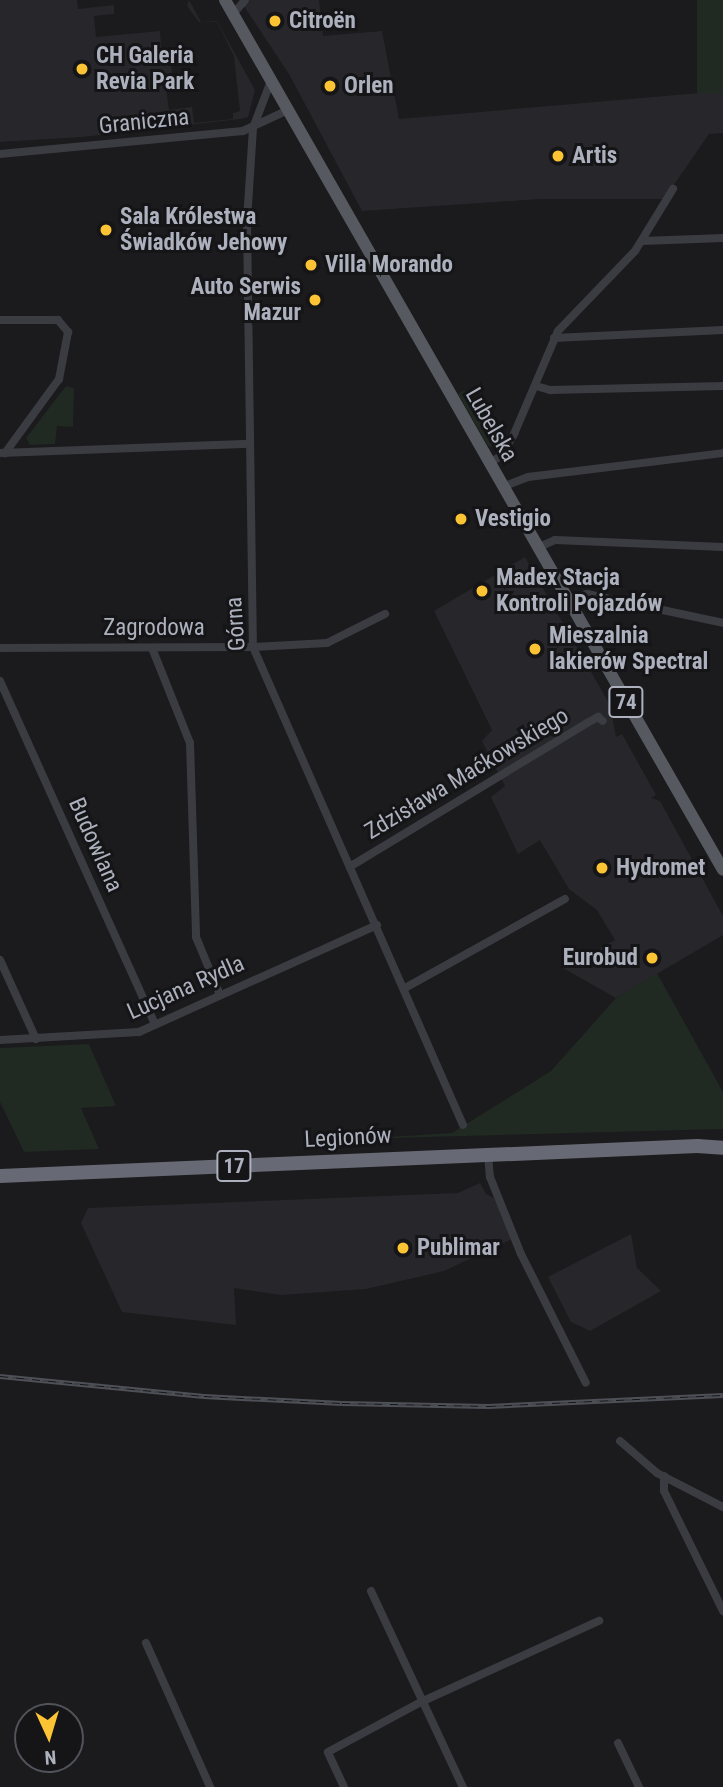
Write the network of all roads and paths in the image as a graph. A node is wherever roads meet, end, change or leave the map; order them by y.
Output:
1 (225, 0) edge
2 (245, 0) edge
3 (233, 14) junction
4 (271, 81) junction
5 (288, 110) junction
6 (253, 128) junction
7 (0, 154) edge
8 (673, 189) dead end
9 (723, 238) edge
10 (642, 241) junction
11 (0, 320) edge
12 (723, 330) edge
13 (554, 338) junction
14 (536, 386) junction
15 (723, 386) edge
16 (250, 444) junction
17 (3, 453) edge
18 (723, 453) edge
19 (489, 463) junction
20 (502, 487) junction
21 (723, 547) edge
22 (537, 548) junction
23 (567, 598) junction
24 (386, 614) dead end
25 (723, 623) edge
26 (253, 647) junction
27 (0, 648) edge
28 (152, 648) junction
29 (0, 681) edge
30 (603, 721) dead end
31 (351, 866) junction
32 (723, 870) edge
33 (565, 899) dead end
34 (377, 925) junction
35 (0, 960) edge
36 (405, 988) junction
37 (220, 995) junction
38 (155, 1025) junction
39 (36, 1039) junction
40 (0, 1040) edge
41 (463, 1125) dead end
42 (723, 1141) edge
43 (697, 1146) junction
44 (723, 1148) edge
45 (488, 1155) junction
46 (0, 1177) edge
47 (586, 1383) dead end
48 (620, 1441) dead end
49 (664, 1476) junction
50 (723, 1507) edge
51 (371, 1591) dead end
52 (723, 1611) edge
53 (599, 1620) dead end
54 (146, 1643) dead end
55 (421, 1702) junction
56 (618, 1743) dead end
57 (211, 1787) edge
58 (344, 1787) edge
59 (463, 1787) edge
60 (639, 1787) edge

1 - 3 main road, Lubelska / 74
2 - 3 street
3 - 4 main road, Lubelska / 74
4 - 5 main road, Lubelska / 74
4 - 6 street, Górna
5 - 6 street, Graniczna
5 - 19 main road, Lubelska / 74
6 - 7 street, Graniczna
6 - 16 street, Górna
8 - 10 street
9 - 10 street
10 - 13 street
11 - 17 street
12 - 13 street
13 - 14 street
14 - 15 street
14 - 19 street
16 - 17 street
16 - 26 street, Górna
18 - 20 street
19 - 20 main road, Lubelska / 74
20 - 22 main road, Lubelska / 74
21 - 22 street
22 - 23 main road, Lubelska / 74
23 - 25 street
23 - 32 main road, Lubelska / 74
24 - 26 street, Zagrodowa
26 - 28 street, Zagrodowa
26 - 31 street, Górna
27 - 28 street, Zagrodowa
28 - 37 street
29 - 38 street, Budowlana
30 - 31 street, Zdzisława Maćkowskiego
31 - 34 street, Górna
33 - 36 street
34 - 36 street, Górna
34 - 37 street, Lucjana Rydla
35 - 39 street
36 - 41 street, Górna
37 - 38 street, Lucjana Rydla
38 - 39 street, Lucjana Rydla
39 - 40 street, Lucjana Rydla
42 - 43 highway, Legionów / 17
43 - 44 highway, Legionów / 17
43 - 45 highway, Legionów / 17
45 - 46 highway, Legionów / 17
45 - 47 street
48 - 49 street
49 - 50 street
49 - 52 street
51 - 55 street
53 - 55 street
54 - 57 street
55 - 58 street
55 - 59 street
56 - 60 street

